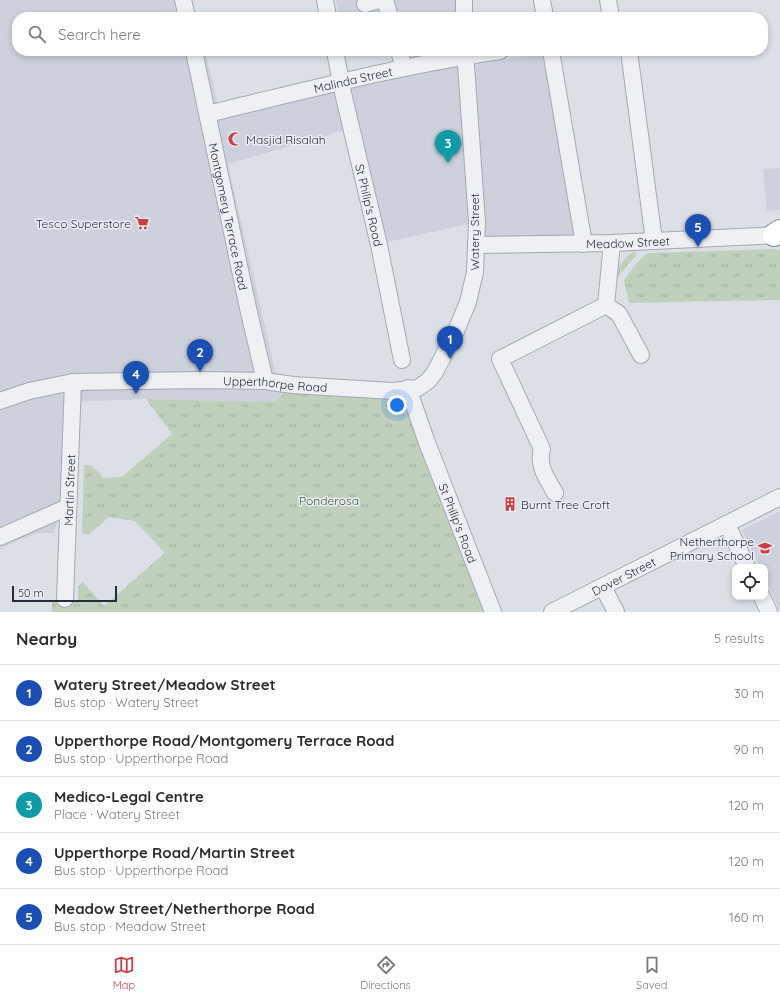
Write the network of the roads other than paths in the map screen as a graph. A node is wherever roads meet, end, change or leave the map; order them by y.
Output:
1 (183, 0) edge
2 (325, 0) edge
3 (385, 0) edge
4 (464, 0) edge
5 (542, 0) edge
6 (608, 0) edge
7 (185, 12) edge
8 (327, 12) edge
9 (389, 12) edge
10 (464, 12) edge
11 (544, 12) edge
12 (610, 12) edge
13 (336, 56) edge
14 (400, 56) edge
15 (453, 56) edge
16 (465, 56) edge
17 (552, 56) edge
18 (630, 56) edge
19 (196, 59) edge
20 (404, 68) junction
21 (341, 83) junction
22 (207, 114) junction
23 (778, 234) edge
24 (654, 241) junction
25 (612, 243) junction
26 (584, 244) junction
27 (476, 245) junction
28 (606, 305) junction
29 (641, 355) dead end
30 (402, 360) dead end
31 (265, 381) junction
32 (73, 382) junction
33 (408, 388) junction
34 (0, 401) edge
35 (554, 493) dead end
36 (780, 497) edge
37 (68, 507) junction
38 (727, 524) junction
39 (0, 537) edge
40 (747, 564) edge
41 (603, 587) junction
42 (65, 599) dead end
43 (763, 600) edge
44 (493, 612) edge
45 (552, 612) edge
46 (616, 612) edge
47 (769, 612) edge

1 - 7 street
2 - 8 street
3 - 9 street
4 - 10 street
5 - 11 street
6 - 12 street
13 - 21 street, St Philip's Road
14 - 20 street
15 - 20 street, Malinda Street
16 - 27 street, Watery Street
17 - 26 street
18 - 24 street
19 - 22 street, Montgomery Terrace Road
20 - 21 street, Malinda Street
21 - 22 street, Malinda Street
21 - 30 street, St Philip's Road
22 - 31 street, Montgomery Terrace Road
23 - 24 street, Meadow Street
24 - 25 street, Meadow Street
25 - 26 street, Meadow Street
25 - 28 street
26 - 27 street, Meadow Street
27 - 33 street, Watery Street
28 - 29 street
28 - 35 street
31 - 32 street, Upperthorpe Road
31 - 33 street, Upperthorpe Road
32 - 34 street, Upperthorpe Road
32 - 37 street, Martin Street
33 - 44 street, St Philip's Road
36 - 38 street, Dover Street
37 - 39 street
37 - 42 street, Martin Street
38 - 40 street
38 - 41 street, Dover Street
41 - 45 street, Dover Street
41 - 46 street
43 - 47 street

